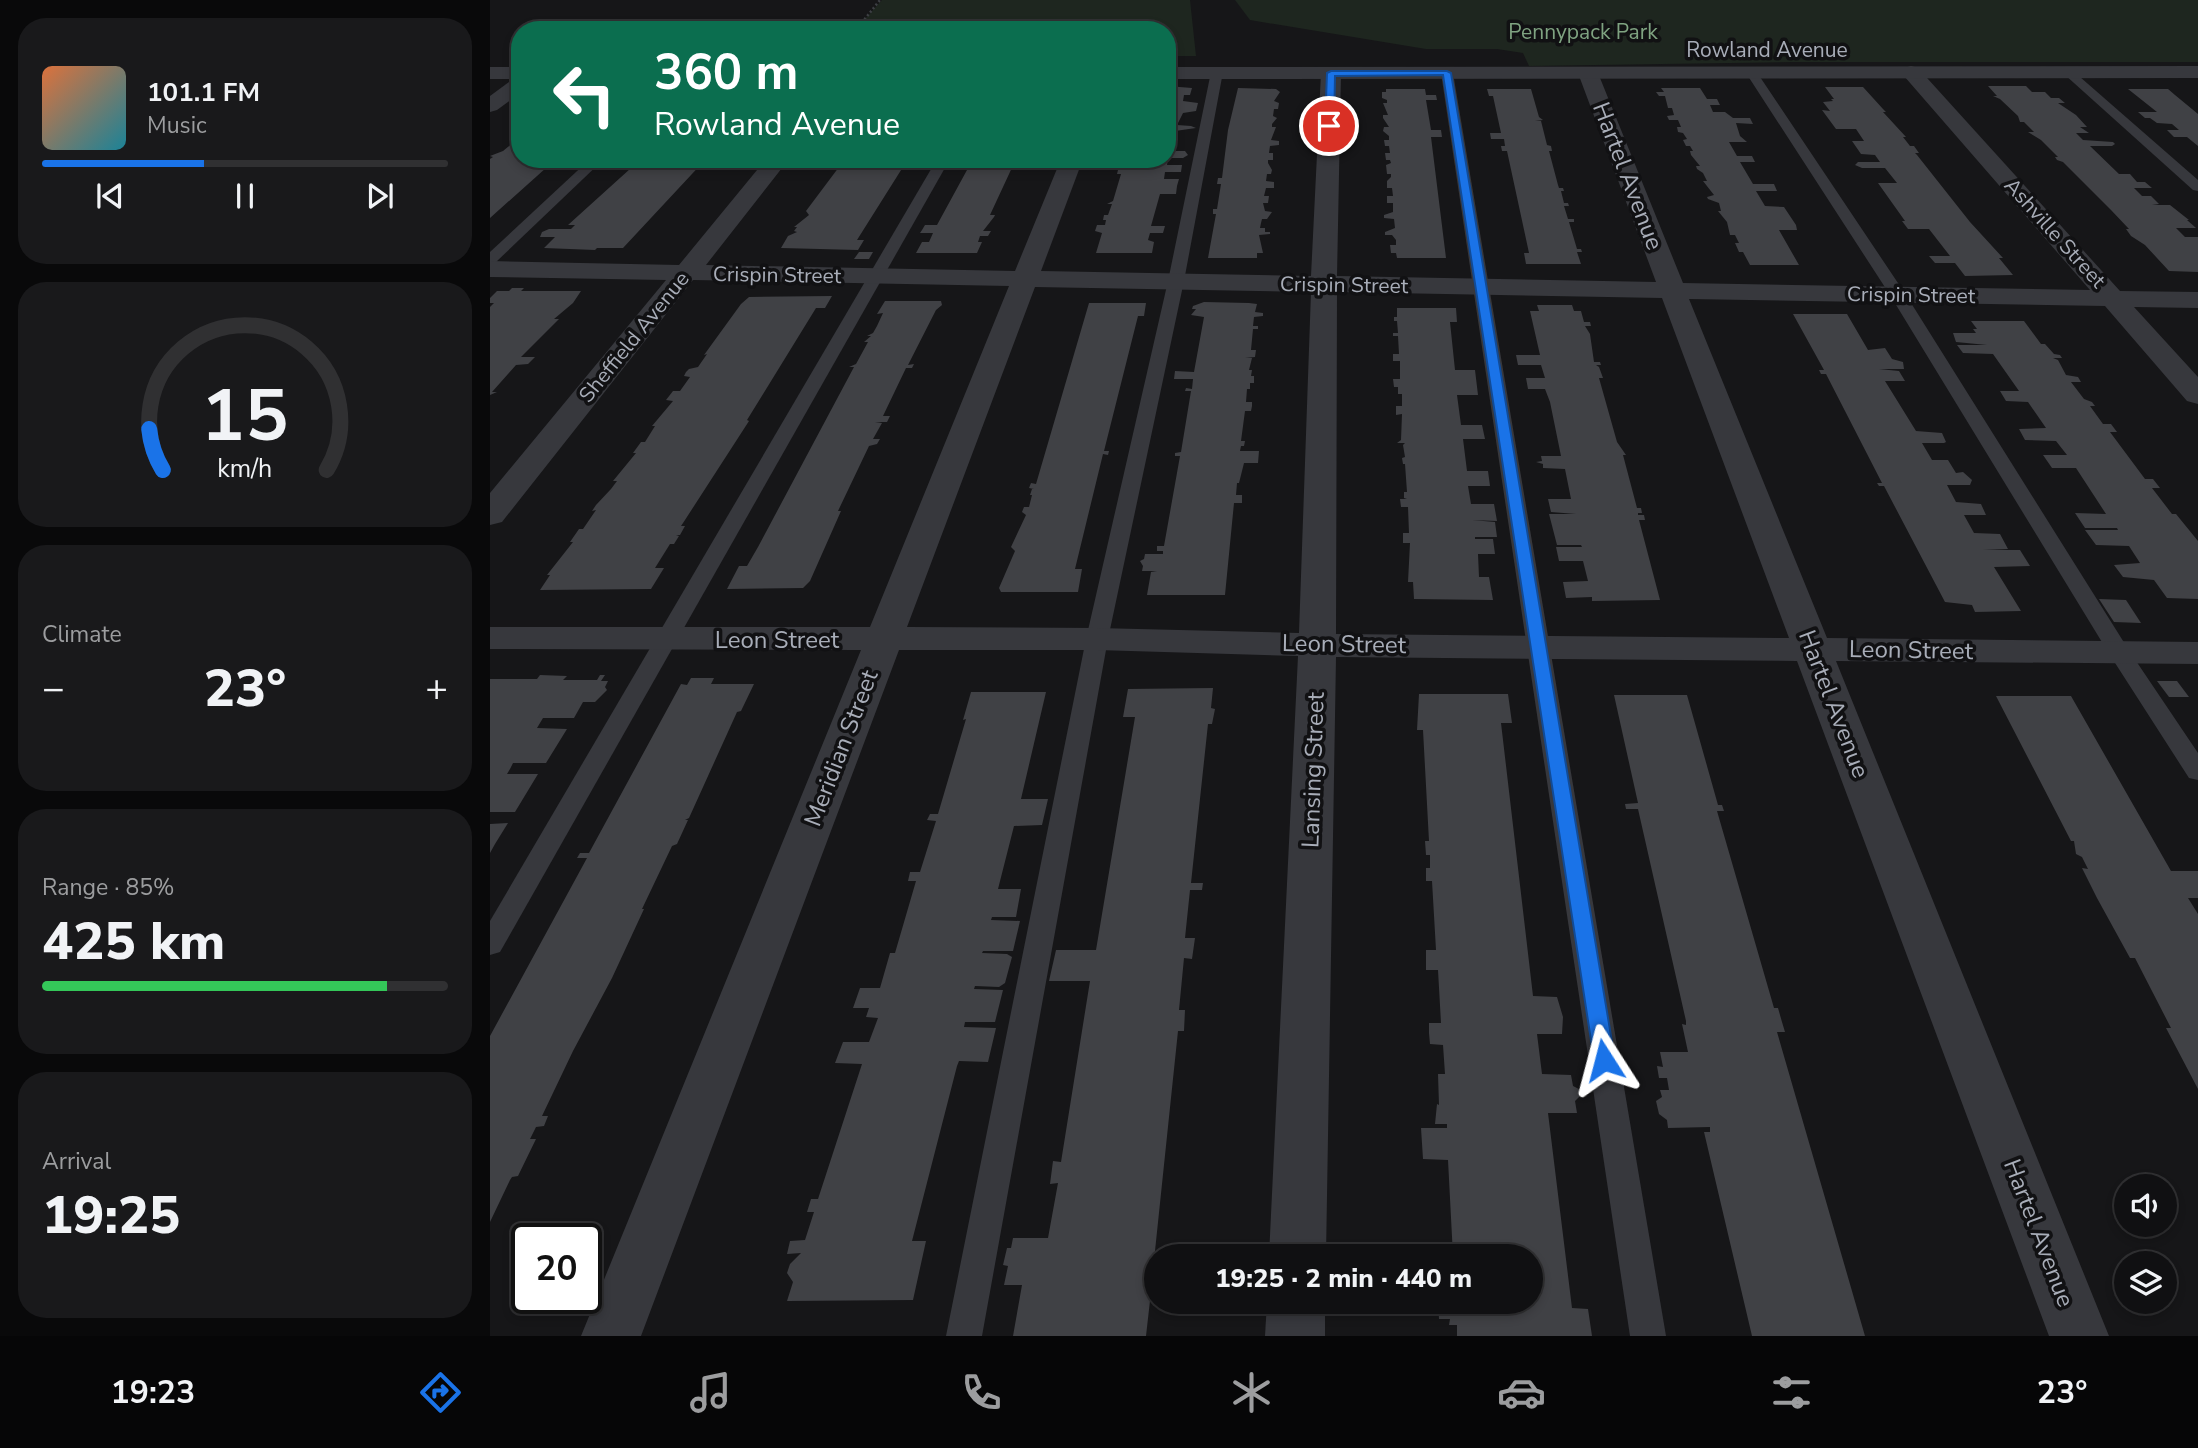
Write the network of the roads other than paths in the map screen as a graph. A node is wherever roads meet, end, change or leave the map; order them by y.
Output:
1 (490, 72) edge
2 (1176, 72) edge
3 (1217, 72) junction
4 (1911, 72) junction
5 (2068, 72) junction
6 (2198, 72) edge
7 (511, 73) edge
8 (1331, 73) junction
9 (1447, 73) junction
10 (1588, 73) junction
11 (1752, 73) junction
12 (511, 90) edge
13 (490, 106) edge
14 (587, 168) edge
15 (771, 168) edge
16 (939, 168) edge
17 (1068, 168) edge
18 (2198, 187) edge
19 (490, 260) edge
20 (490, 269) edge
21 (686, 273) junction
22 (878, 276) junction
23 (1025, 278) junction
24 (1176, 281) junction
25 (1324, 284) junction
26 (1481, 287) junction
27 (1672, 291) junction
28 (1898, 295) junction
29 (2112, 298) junction
30 (2198, 300) edge
31 (2198, 395) edge
32 (490, 515) edge
33 (490, 638) edge
34 (667, 639) junction
35 (1097, 639) junction
36 (883, 640) junction
37 (1317, 645) junction
38 (1539, 646) junction
39 (1812, 649) junction
40 (2119, 652) junction
41 (2198, 653) edge
42 (2198, 772) edge
43 (490, 945) edge
44 (1297, 1244) edge
45 (1296, 1314) edge
46 (611, 1336) edge
47 (964, 1336) edge
48 (1295, 1336) edge
49 (1648, 1336) edge
50 (2079, 1336) edge

1 - 7 street
2 - 3 street, Rowland Avenue
3 - 8 street, Rowland Avenue
3 - 24 lane
4 - 5 street, Rowland Avenue
4 - 11 street, Rowland Avenue
4 - 29 street, Ashville Street
5 - 6 street, Rowland Avenue
5 - 18 lane
8 - 9 street, Rowland Avenue
8 - 25 street, Lansing Street
9 - 10 street, Rowland Avenue
9 - 26 lane
10 - 11 street, Rowland Avenue
10 - 27 street, Hartel Avenue
11 - 28 lane
12 - 13 street
14 - 19 lane
15 - 21 street, Sheffield Avenue
16 - 22 lane
17 - 23 street, Meridian Street
20 - 21 street, Crispin Street
21 - 22 street, Crispin Street
21 - 32 street, Sheffield Avenue
22 - 23 street, Crispin Street
22 - 34 lane
23 - 24 street, Crispin Street
23 - 36 street, Meridian Street
24 - 25 street, Crispin Street
24 - 35 lane
25 - 26 street, Crispin Street
25 - 37 street, Lansing Street
26 - 27 street, Crispin Street
26 - 38 lane
27 - 28 street, Crispin Street
27 - 39 street, Hartel Avenue
28 - 29 street, Crispin Street
28 - 40 lane
29 - 30 street, Crispin Street
29 - 31 street, Ashville Street
33 - 34 street, Leon Street
34 - 36 street, Leon Street
34 - 43 lane
35 - 36 street, Leon Street
35 - 37 street, Leon Street
35 - 47 lane
36 - 46 street, Meridian Street
37 - 38 street, Leon Street
37 - 44 street, Lansing Street
38 - 39 street, Leon Street
38 - 49 lane
39 - 40 street, Leon Street
39 - 50 street, Hartel Avenue
40 - 41 street, Leon Street
40 - 42 lane
45 - 48 street

